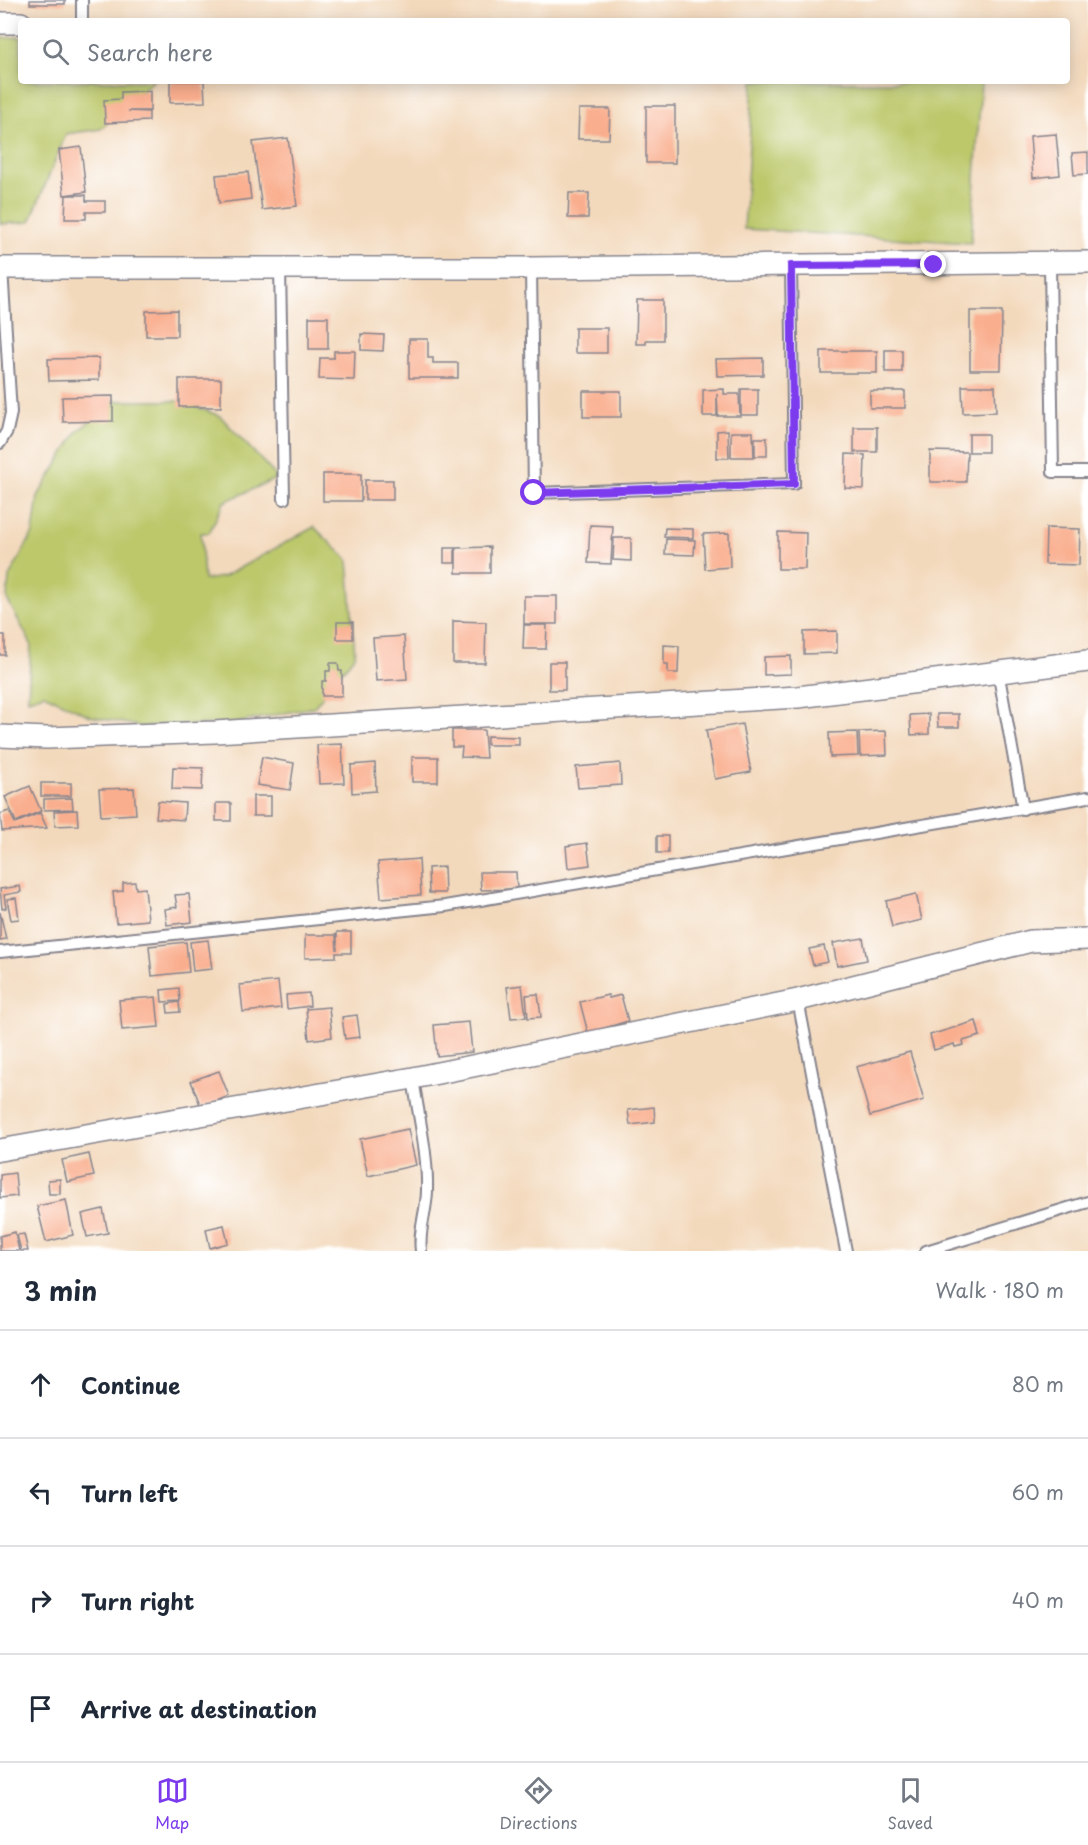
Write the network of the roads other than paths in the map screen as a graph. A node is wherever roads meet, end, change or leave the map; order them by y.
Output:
1 (82, 0) edge
2 (82, 18) edge
3 (0, 23) edge
4 (18, 23) edge
5 (1088, 262) edge
6 (1050, 263) junction
7 (791, 266) junction
8 (280, 267) junction
9 (1, 268) edge
10 (531, 268) junction
11 (0, 443) edge
12 (1088, 472) edge
13 (284, 499) dead end
14 (1088, 661) edge
15 (998, 671) junction
16 (0, 736) edge
17 (1088, 798) edge
18 (1023, 809) junction
19 (1088, 939) edge
20 (0, 952) edge
21 (798, 1000) junction
22 (413, 1078) junction
23 (0, 1150) edge
24 (1088, 1202) edge
25 (421, 1251) edge
26 (846, 1251) edge
27 (926, 1251) edge

1 - 2 lane
3 - 4 street
5 - 6 street
6 - 7 street
6 - 12 lane
7 - 10 street
7 - 10 lane
8 - 9 street
8 - 10 street
8 - 13 lane
9 - 11 lane
14 - 15 street
15 - 16 street
15 - 18 lane
17 - 18 lane
18 - 20 lane
19 - 21 street
21 - 22 street
21 - 26 lane
22 - 23 street
22 - 25 lane
24 - 27 lane

